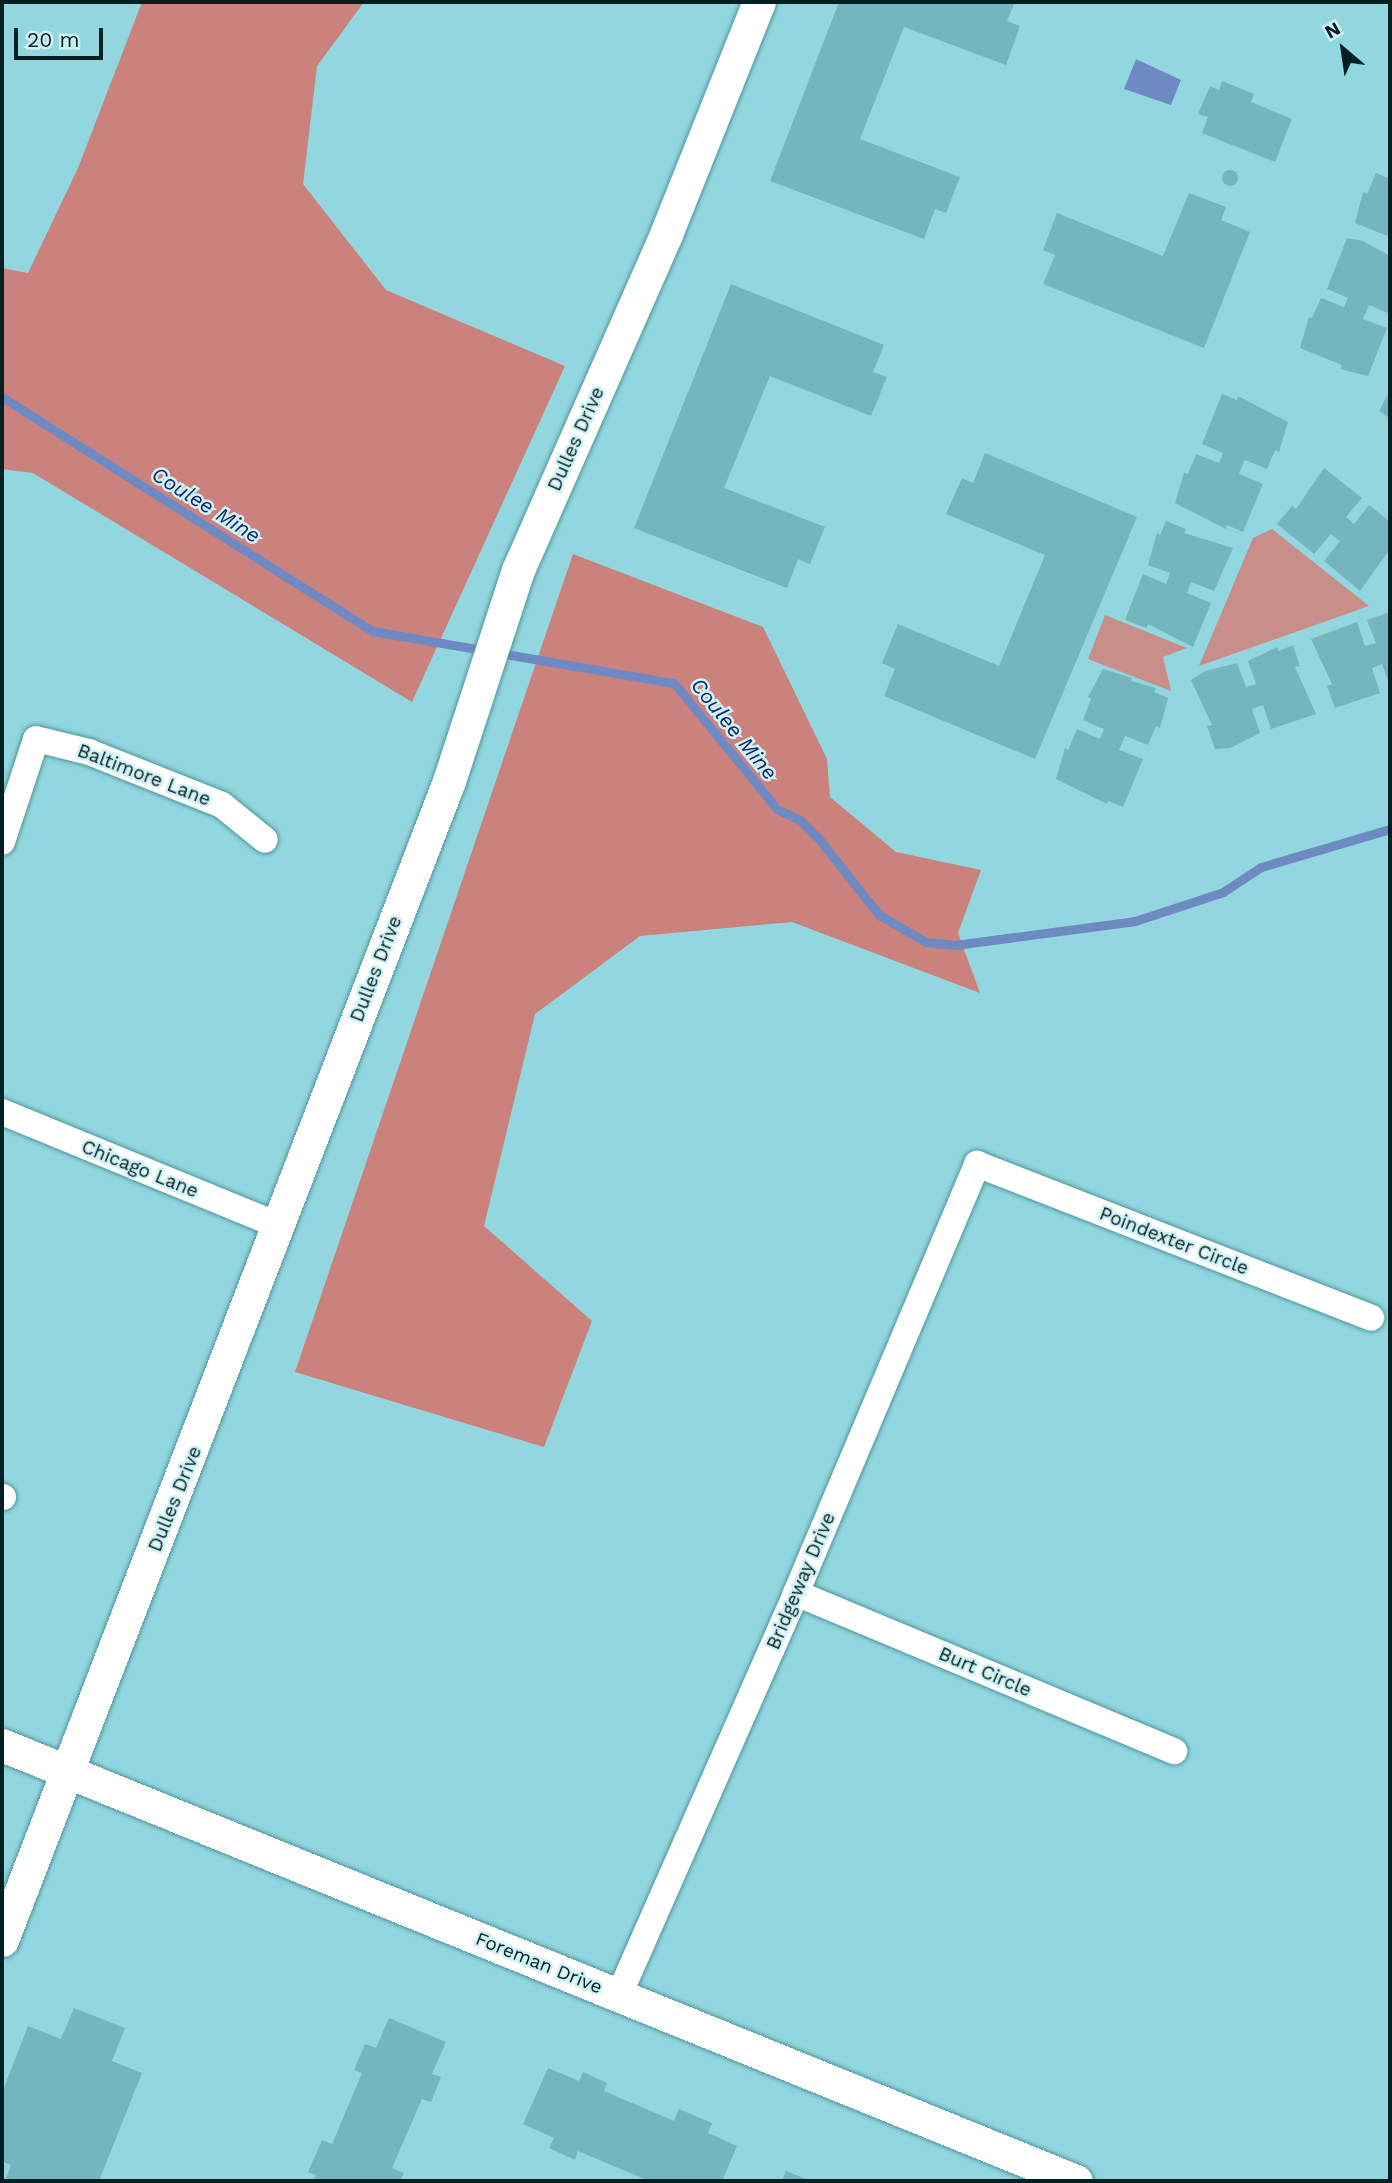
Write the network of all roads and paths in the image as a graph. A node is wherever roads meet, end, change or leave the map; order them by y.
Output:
1 (759, 2) edge
2 (265, 840) dead end
3 (2, 842) edge
4 (2, 1112) edge
5 (977, 1164) joint
6 (278, 1225) junction
7 (1371, 1318) dead end
8 (796, 1593) junction
9 (2, 1745) edge
10 (1174, 1751) dead end
11 (66, 1771) junction
12 (2, 1940) edge
13 (619, 1995) junction
14 (1076, 2181) edge

1 - 6 street, Dulles Drive
2 - 3 street, Baltimore Lane
4 - 6 street, Chicago Lane
5 - 7 street, Poindexter Circle
5 - 8 street, Bridgeway Drive
6 - 11 street, Dulles Drive
8 - 10 street, Burt Circle
8 - 13 street, Bridgeway Drive
9 - 11 street, Foreman Drive
11 - 12 street, Dulles Drive
11 - 13 street, Foreman Drive
13 - 14 street, Foreman Drive

